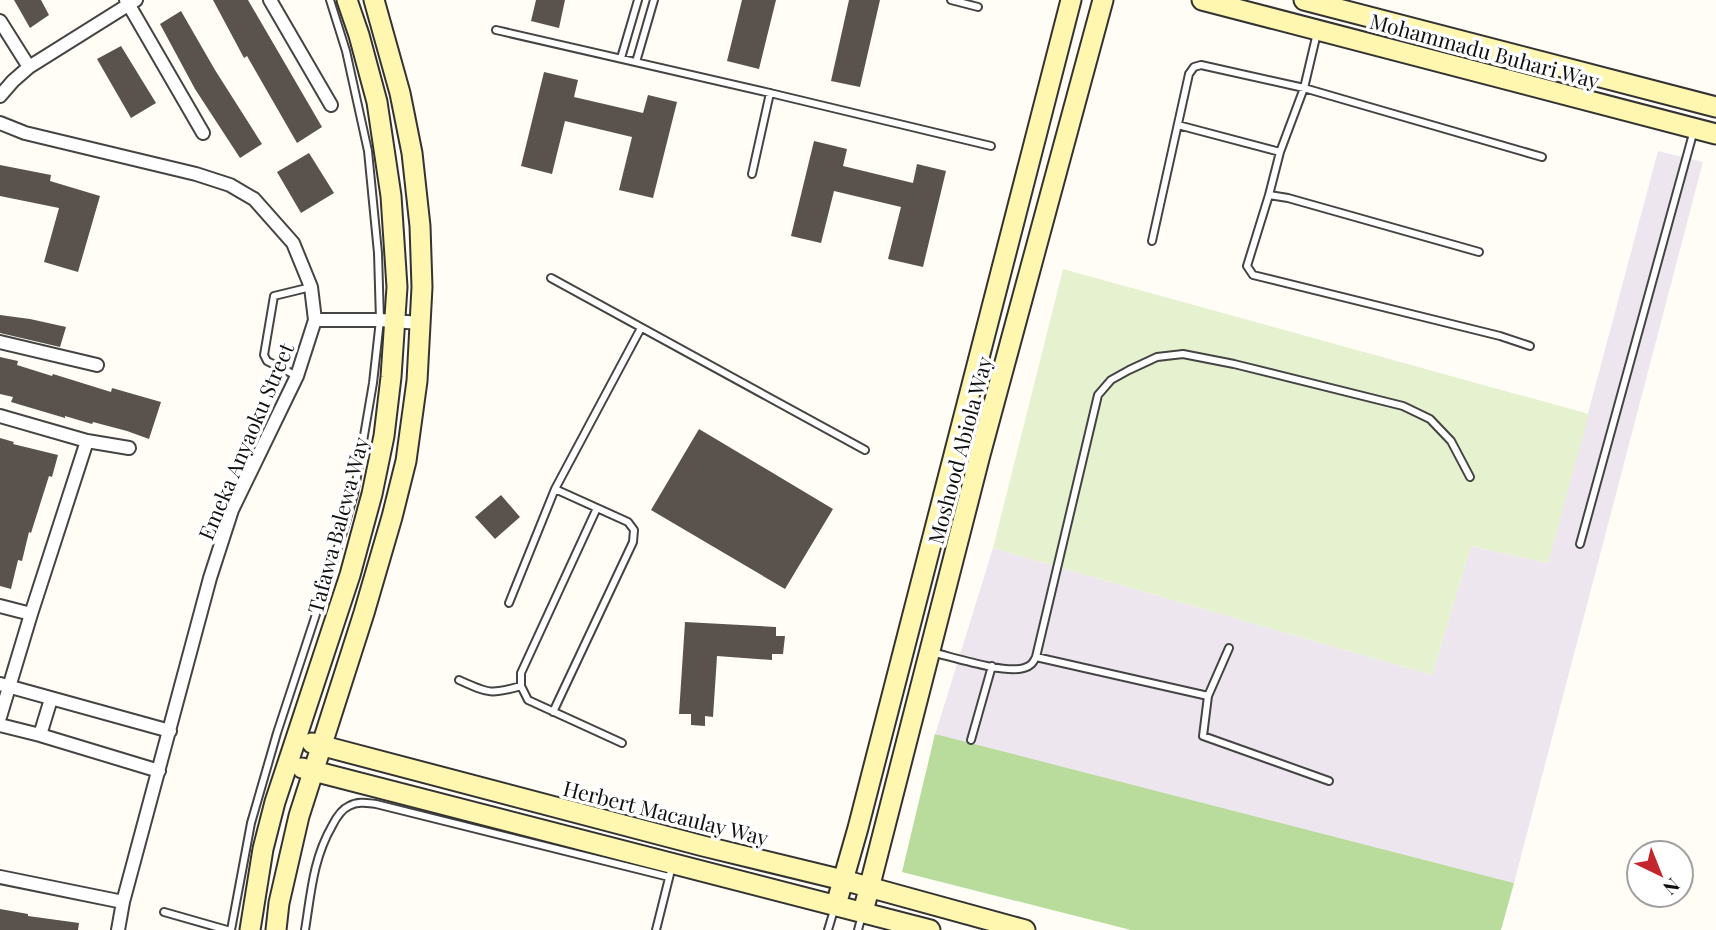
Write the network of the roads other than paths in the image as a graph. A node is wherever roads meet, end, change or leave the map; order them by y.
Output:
1 (270, 0) edge
2 (330, 0) edge
3 (347, 0) edge
4 (374, 0) edge
5 (638, 0) edge
6 (654, 0) edge
7 (951, 0) edge
8 (1071, 0) edge
9 (1103, 0) edge
10 (1202, 0) edge
11 (1304, 0) edge
12 (130, 2) edge
13 (1325, 3) edge
14 (978, 7) dead end
15 (0, 21) edge
16 (496, 30) dead end
17 (1317, 30) junction
18 (621, 58) junction
19 (636, 62) junction
20 (29, 67) junction
21 (1304, 89) junction
22 (770, 93) junction
23 (0, 96) edge
24 (331, 105) dead end
25 (1716, 107) edge
26 (0, 123) edge
27 (1178, 125) junction
28 (1695, 128) junction
29 (203, 133) dead end
30 (1716, 134) edge
31 (992, 146) dead end
32 (1280, 152) junction
33 (1542, 157) dead end
34 (752, 174) dead end
35 (1269, 195) junction
36 (1152, 242) dead end
37 (1479, 252) dead end
38 (551, 278) dead end
39 (311, 287) junction
40 (315, 320) junction
41 (388, 321) junction
42 (421, 323) junction
43 (641, 328) junction
44 (0, 342) edge
45 (1530, 346) dead end
46 (97, 365) dead end
47 (297, 376) junction
48 (0, 416) edge
49 (87, 441) junction
50 (129, 448) dead end
51 (956, 449) junction
52 (865, 450) dead end
53 (980, 455) junction
54 (1470, 477) dead end
55 (555, 489) junction
56 (597, 508) junction
57 (1580, 544) dead end
58 (509, 603) dead end
59 (0, 606) edge
60 (31, 614) junction
61 (1229, 648) dead end
62 (929, 651) junction
63 (1036, 657) junction
64 (992, 666) junction
65 (459, 680) dead end
66 (5, 685) edge
67 (521, 687) junction
68 (1208, 696) junction
69 (51, 699) junction
70 (553, 712) junction
71 (0, 718) edge
72 (0, 725) edge
73 (170, 731) junction
74 (40, 734) junction
75 (296, 739) junction
76 (971, 740) dead end
77 (622, 743) dead end
78 (322, 746) junction
79 (288, 764) junction
80 (159, 771) junction
81 (313, 771) junction
82 (1329, 781) dead end
83 (671, 870) junction
84 (0, 877) edge
85 (843, 880) junction
86 (870, 888) junction
87 (123, 902) junction
88 (836, 905) junction
89 (164, 912) dead end
90 (860, 921) edge
91 (118, 930) edge
92 (229, 930) edge
93 (250, 930) edge
94 (276, 930) edge
95 (305, 930) edge
96 (656, 930) edge
97 (828, 930) edge
98 (930, 930) edge
99 (1025, 930) edge

1 - 24 street
2 - 41 lane
3 - 41 main road, Tafawa Balewa Way
4 - 42 main road
5 - 18 lane
6 - 19 lane
7 - 14 lane
8 - 51 main road, Moshood Abiola Way
9 - 53 main road, Moshood Abiola Way
10 - 17 main road, Mohammadu Buhari Way
11 - 13 main road, Mohammadu Buhari Way
12 - 20 street
12 - 29 street
13 - 17 street
13 - 25 main road, Mohammadu Buhari Way
15 - 20 street
16 - 18 lane
17 - 21 lane
17 - 28 main road, Mohammadu Buhari Way
18 - 19 lane
19 - 22 lane
20 - 23 street
21 - 27 lane
21 - 32 lane
21 - 33 lane
22 - 31 lane
22 - 34 lane
26 - 39 street, Emeka Anyaoku Street
27 - 32 lane
27 - 36 lane
28 - 30 main road, Mohammadu Buhari Way
28 - 57 lane
32 - 35 lane
35 - 37 lane
35 - 45 lane
38 - 43 lane
39 - 40 street, Emeka Anyaoku Street
39 - 47 lane
40 - 41 street
40 - 47 street, Emeka Anyaoku Street
41 - 42 street
41 - 75 main road, Tafawa Balewa Way
41 - 92 lane
42 - 78 main road
43 - 52 lane
43 - 55 lane
44 - 46 street
47 - 73 street, Emeka Anyaoku Street
48 - 49 street
49 - 50 street
49 - 60 street
51 - 53 main road
51 - 85 main road, Moshood Abiola Way
53 - 62 main road, Moshood Abiola Way
54 - 63 lane
55 - 56 lane
55 - 58 lane
56 - 67 lane
56 - 70 lane
59 - 60 street
60 - 66 street
61 - 68 lane
62 - 64 lane
62 - 86 main road, Moshood Abiola Way
63 - 64 lane
63 - 68 lane
64 - 76 lane
65 - 67 lane
66 - 69 street
66 - 71 street
67 - 70 lane
68 - 82 lane
69 - 73 street
69 - 74 street
70 - 77 lane
72 - 74 street
73 - 80 street, Emeka Anyaoku Street
74 - 80 street
75 - 78 main road, Herbert Macaulay Way
75 - 79 main road, Tafawa Balewa Way
78 - 81 main road
78 - 85 main road, Herbert Macaulay Way
79 - 81 main road
79 - 93 main road, Tafawa Balewa Way
80 - 87 street, Emeka Anyaoku Street
81 - 83 main road
81 - 94 main road
83 - 88 main road
83 - 95 lane
83 - 96 lane
84 - 87 street
85 - 86 main road, Herbert Macaulay Way
85 - 88 main road, Moshood Abiola Way
86 - 90 main road, Moshood Abiola Way
86 - 99 main road, Herbert Macaulay Way
87 - 91 street, Emeka Anyaoku Street
88 - 90 main road
88 - 97 lane
89 - 92 lane
90 - 98 main road

